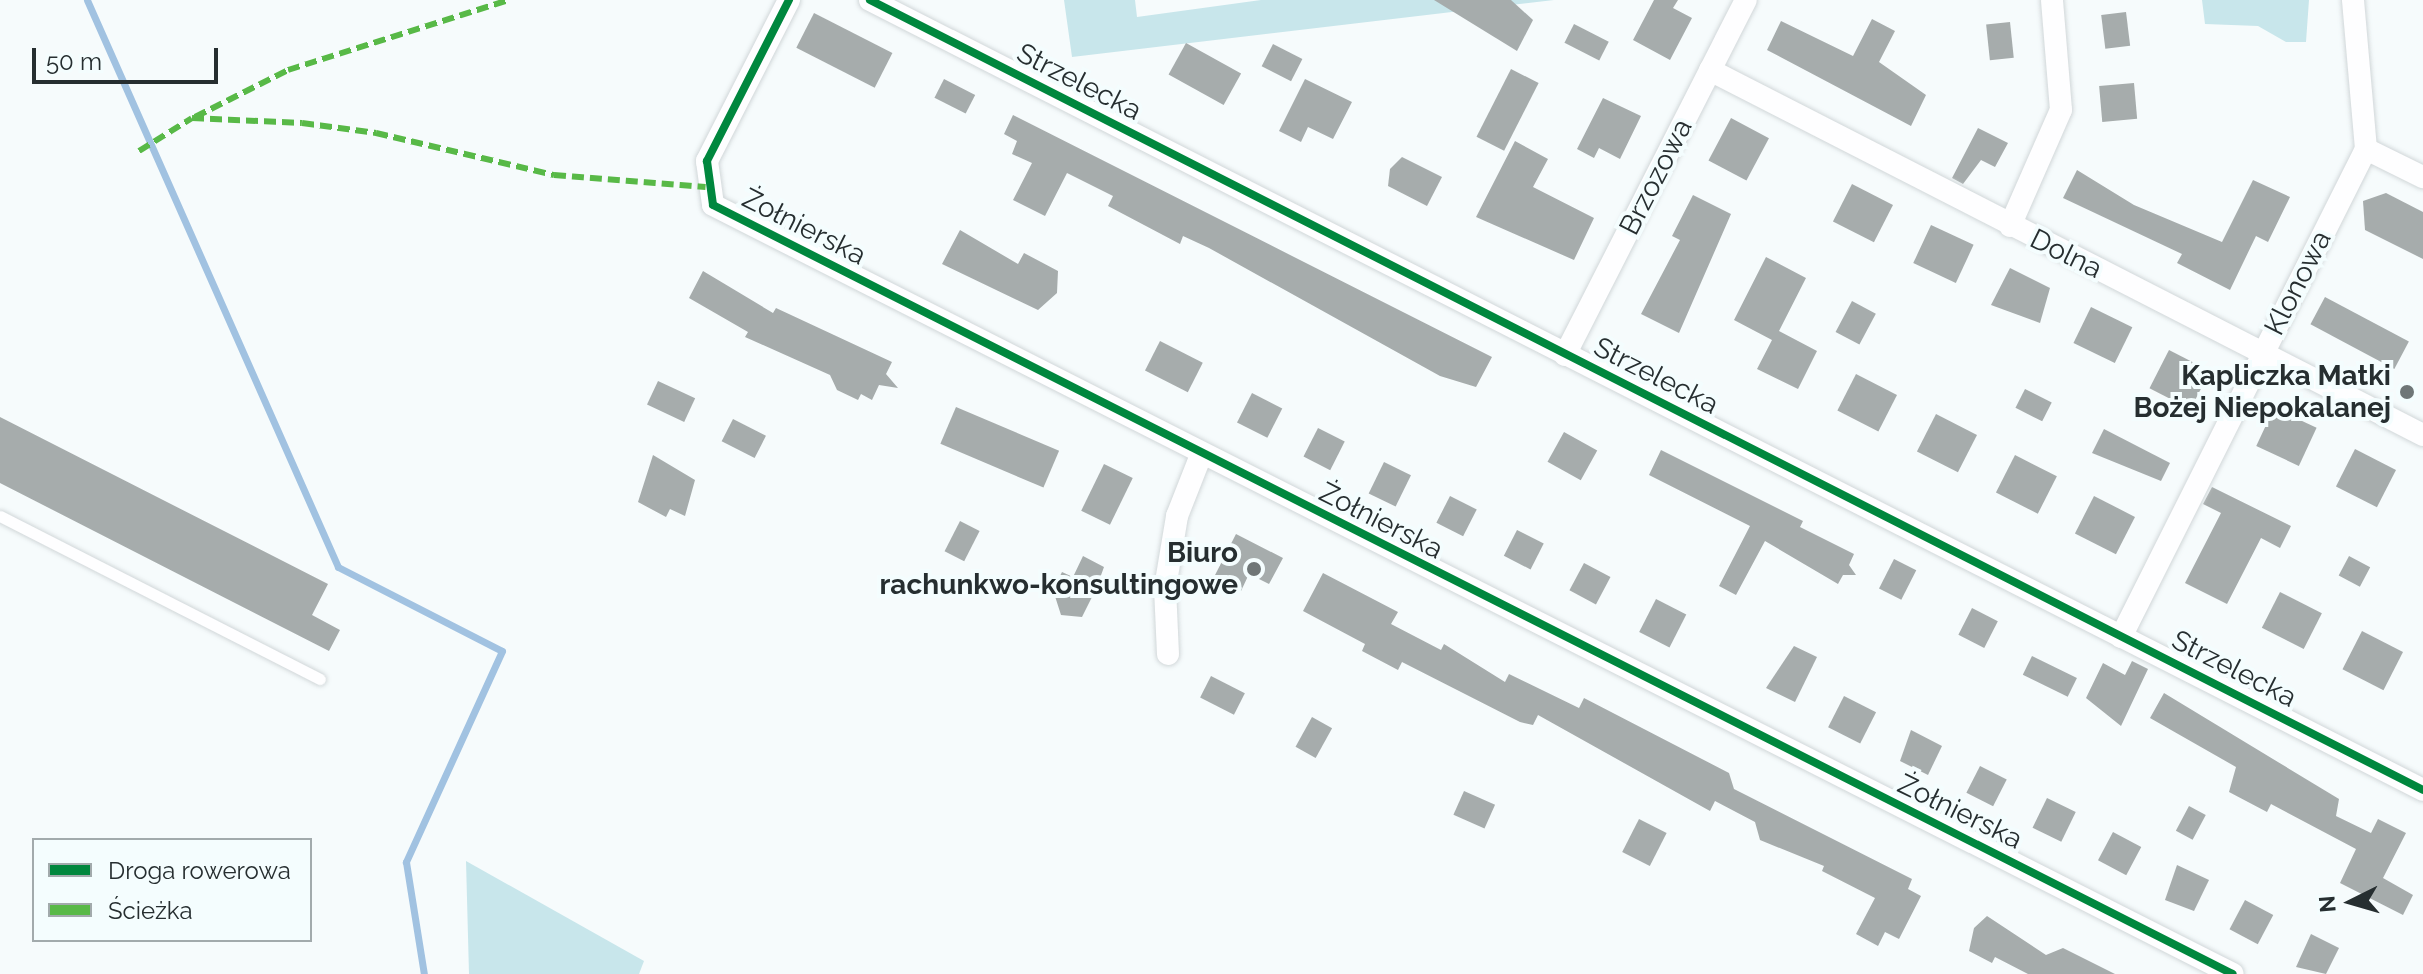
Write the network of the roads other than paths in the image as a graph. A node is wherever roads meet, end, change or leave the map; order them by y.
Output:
1 (789, 0) edge
2 (870, 0) edge
3 (1746, 0) edge
4 (2052, 0) edge
5 (2353, 0) edge
6 (1710, 70) junction
7 (2366, 149) junction
8 (2423, 177) edge
9 (2010, 226) junction
10 (2262, 353) junction
11 (1565, 355) junction
12 (2423, 435) edge
13 (1201, 455) junction
14 (0, 516) edge
15 (2121, 637) junction
16 (1168, 654) dead end
17 (320, 679) dead end
18 (2423, 790) edge
19 (2233, 974) edge

1 - 13 street, Żołnierska
2 - 11 street, Strzelecka
3 - 6 street, Brzozowa
4 - 9 street
5 - 7 street
6 - 9 street, Dolna
6 - 11 street, Brzozowa
7 - 8 street
7 - 10 street, Klonowa
9 - 10 street, Dolna
10 - 12 street, Dolna
10 - 15 street, Klonowa
11 - 15 street, Strzelecka
13 - 16 street
13 - 19 street, Żołnierska
14 - 17 lane
15 - 18 street, Strzelecka

